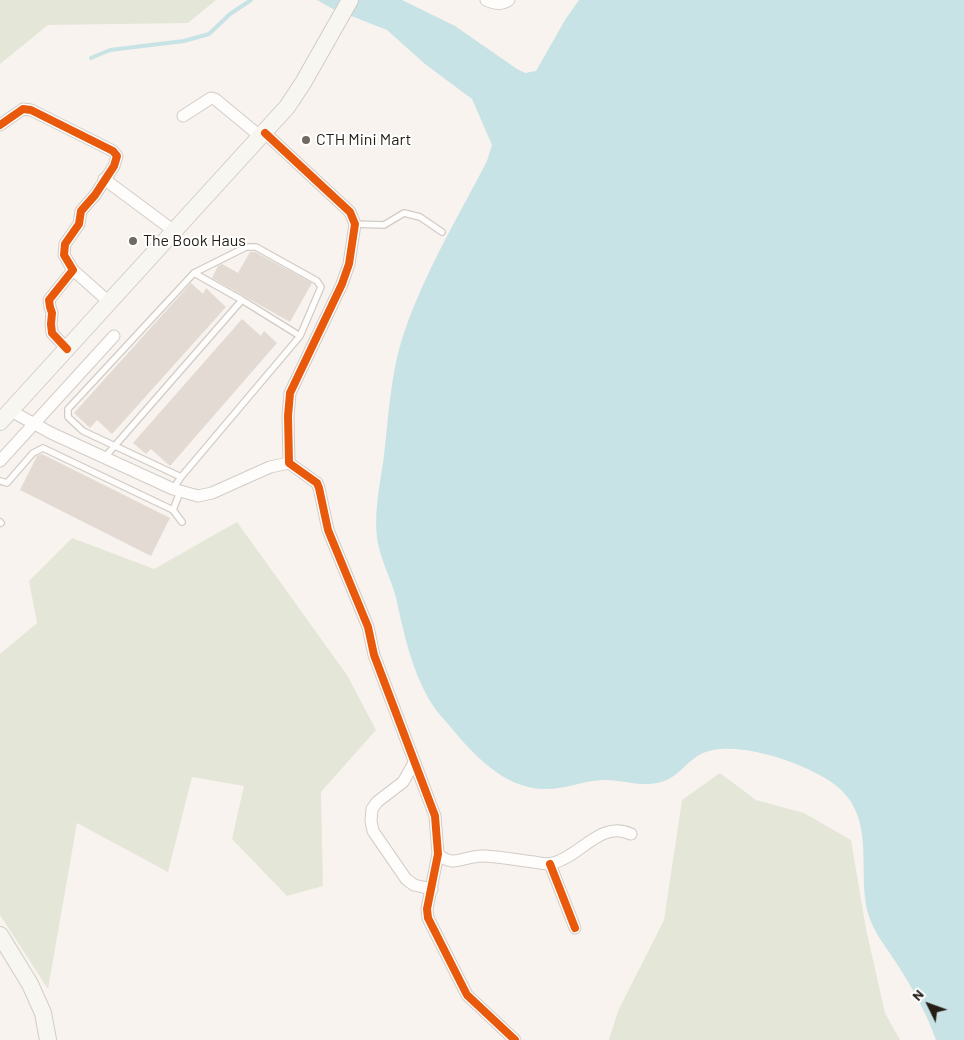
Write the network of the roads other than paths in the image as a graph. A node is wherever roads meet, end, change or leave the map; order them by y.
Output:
1 (350, 0) edge
2 (486, 0) edge
3 (509, 0) edge
4 (183, 116) dead end
5 (0, 125) edge
6 (263, 135) junction
7 (104, 179) junction
8 (355, 224) junction
9 (174, 232) junction
10 (442, 232) dead end
11 (74, 270) junction
12 (194, 273) junction
13 (242, 300) junction
14 (109, 302) junction
15 (114, 336) dead end
16 (300, 336) junction
17 (66, 349) junction
18 (6, 416) edge
19 (34, 423) junction
20 (114, 446) junction
21 (106, 457) junction
22 (0, 461) edge
23 (289, 463) junction
24 (181, 477) junction
25 (0, 481) edge
26 (176, 491) junction
27 (173, 510) junction
28 (182, 522) dead end
29 (414, 763) junction
30 (631, 834) dead end
31 (438, 854) junction
32 (550, 864) junction
33 (432, 889) junction
34 (575, 928) dead end
35 (0, 935) edge
36 (48, 1040) edge
37 (515, 1040) edge

1 - 6 main road
2 - 3 street
4 - 6 street
5 - 7 street
6 - 8 street
6 - 9 main road
7 - 9 street
7 - 11 street
8 - 10 lane
8 - 23 street
9 - 14 main road
11 - 14 street
11 - 17 street
12 - 13 lane
12 - 16 lane
12 - 20 lane
13 - 16 lane
13 - 20 lane
14 - 17 main road
15 - 19 street
16 - 24 lane
17 - 18 main road
18 - 19 street
19 - 21 street
19 - 22 street
20 - 21 lane
20 - 24 lane
21 - 26 street
23 - 26 street
23 - 29 street
24 - 26 lane
25 - 27 lane
26 - 27 lane
27 - 28 lane
29 - 31 street
29 - 33 street
30 - 32 street
31 - 32 street
31 - 33 street
32 - 34 street
33 - 37 street
35 - 36 main road

